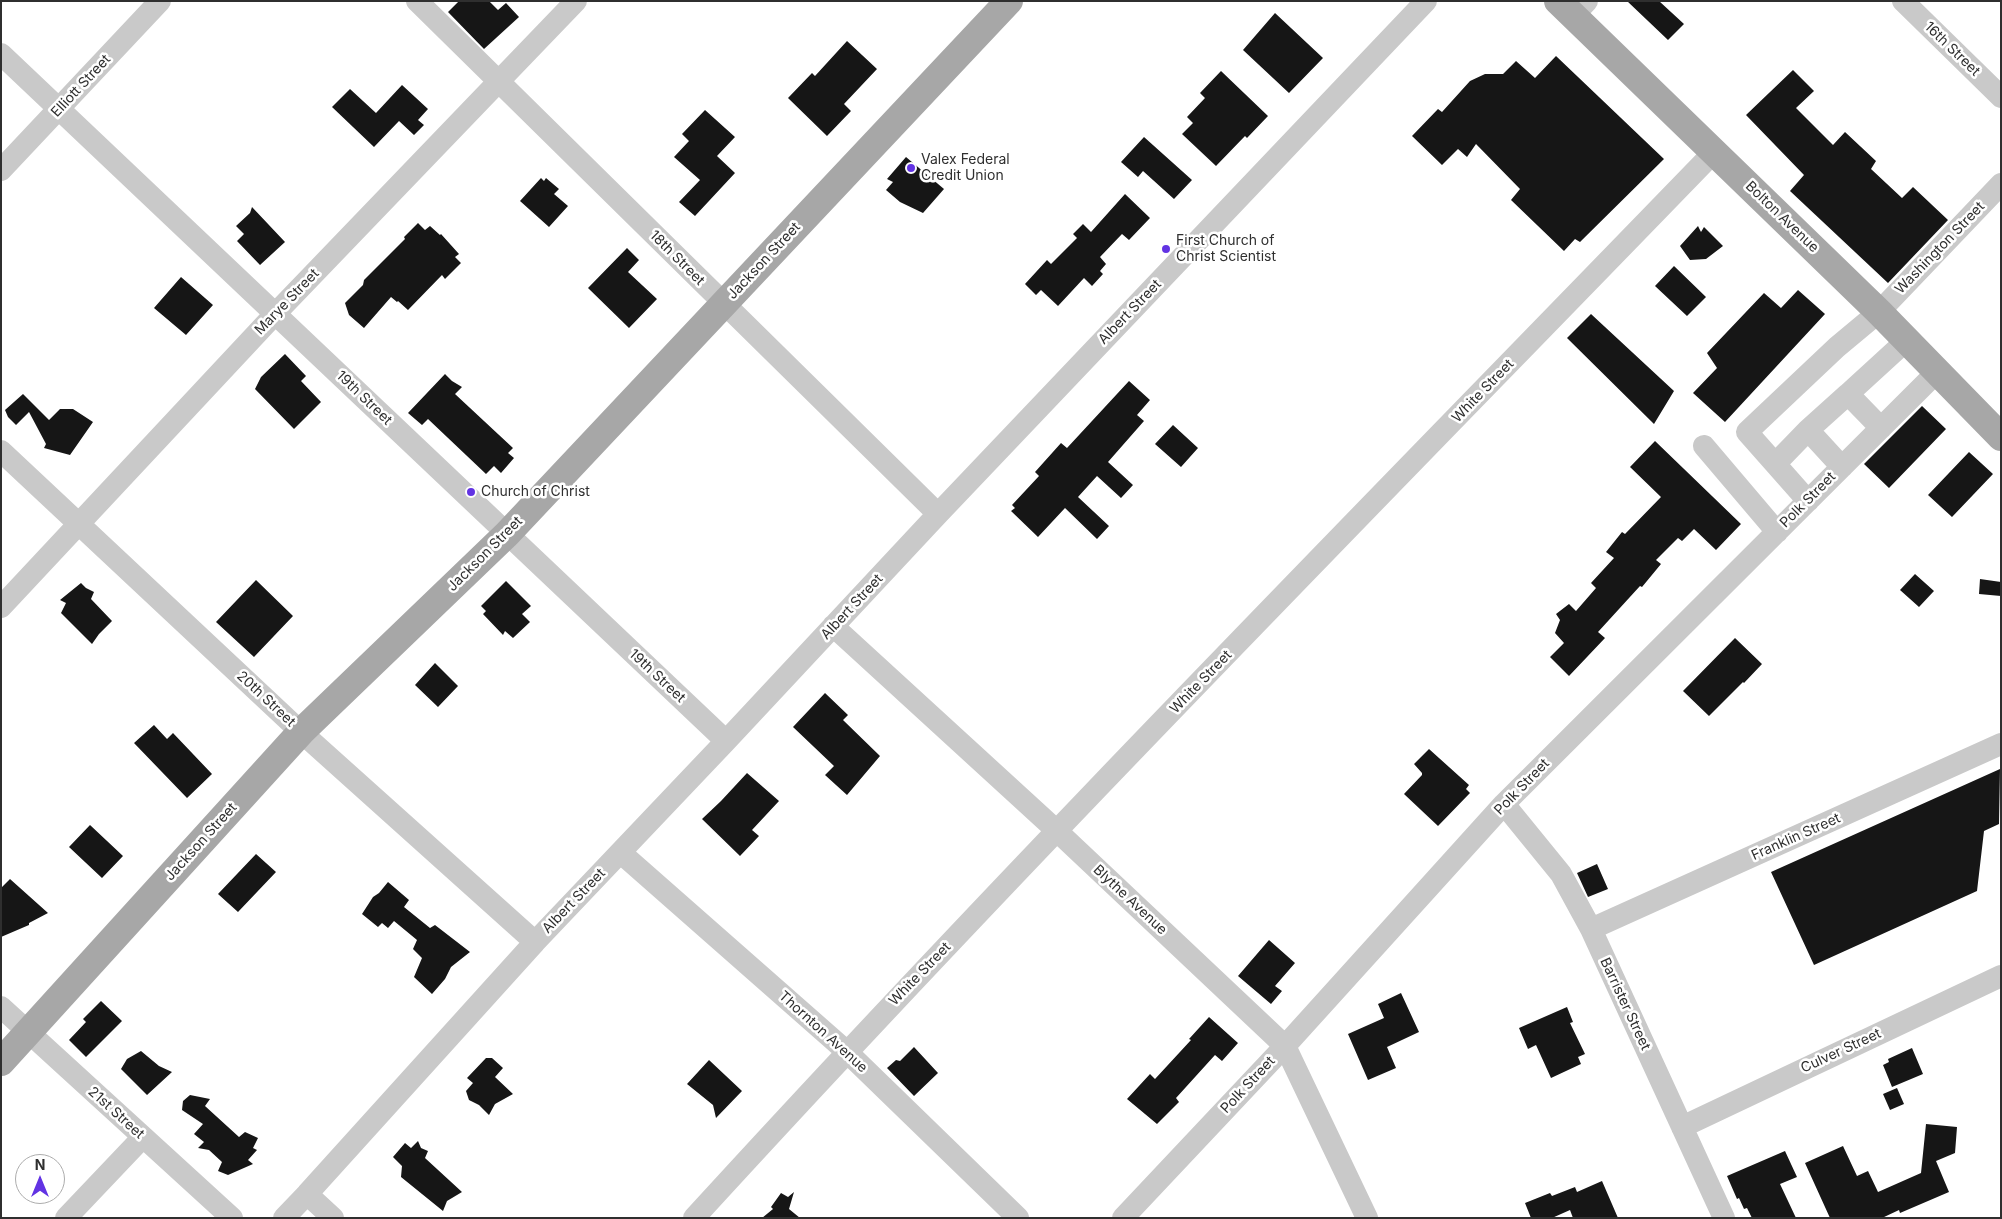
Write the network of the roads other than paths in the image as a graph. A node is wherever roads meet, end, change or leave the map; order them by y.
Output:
1 (160, 1) edge
2 (417, 1) edge
3 (576, 1) edge
4 (1009, 1) edge
5 (1426, 1) edge
6 (1903, 1) edge
7 (1573, 6) edge
8 (1, 54) edge
9 (499, 82) junction
10 (2001, 97) edge
11 (59, 109) junction
12 (1714, 152) junction
13 (1, 170) edge
14 (2001, 184) edge
15 (724, 303) junction
16 (1879, 312) junction
17 (275, 314) junction
18 (1907, 340) junction
19 (1937, 372) junction
20 (1848, 394) junction
21 (1881, 428) junction
22 (1808, 430) junction
23 (2001, 437) edge
24 (1704, 446) dead end
25 (1, 451) edge
26 (1776, 463) junction
27 (1842, 467) junction
28 (1808, 501) junction
29 (938, 514) junction
30 (80, 523) junction
31 (1777, 532) junction
32 (507, 534) junction
33 (1, 607) edge
34 (833, 626) junction
35 (301, 732) junction
36 (726, 741) junction
37 (2001, 744) edge
38 (1504, 804) junction
39 (1057, 831) junction
40 (621, 853) junction
41 (1591, 929) junction
42 (535, 942) junction
43 (2001, 976) edge
44 (1, 1007) edge
45 (28, 1033) junction
46 (1285, 1046) junction
47 (846, 1051) junction
48 (1, 1062) edge
49 (1682, 1127) junction
50 (143, 1137) junction
51 (307, 1194) junction
52 (66, 1218) edge
53 (232, 1218) edge
54 (284, 1218) edge
55 (332, 1218) edge
56 (694, 1218) edge
57 (1018, 1218) edge
58 (1123, 1218) edge
59 (1367, 1218) edge
60 (1724, 1218) edge

1 - 11 street, Elliott Street
2 - 9 street, 18th Street
3 - 9 street, Marye Street
4 - 15 main road, Jackson Street
5 - 29 street, Albert Street
6 - 10 street, 16th Street
7 - 12 main road, Bolton Avenue
8 - 11 street, 19th Street
9 - 15 street, 18th Street
9 - 17 street, Marye Street
11 - 13 street, Elliott Street
11 - 17 street, 19th Street
12 - 16 main road, Bolton Avenue
12 - 39 street, White Street
14 - 16 street, Washington Street
15 - 29 street, 18th Street
15 - 32 main road, Jackson Street
16 - 18 main road, Bolton Avenue
16 - 26 street, Washington Street
17 - 30 street, Marye Street
17 - 32 street, 19th Street
18 - 19 main road, Bolton Avenue
18 - 20 street
19 - 21 street, Polk Street
19 - 23 main road, Bolton Avenue
20 - 21 street
20 - 22 street
21 - 27 street, Polk Street
22 - 26 street
22 - 27 street
24 - 31 street
25 - 30 street, 20th Street
26 - 28 street
27 - 28 street, Polk Street
28 - 31 street, Polk Street
29 - 34 street, Albert Street
30 - 33 street, Marye Street
30 - 35 street, 20th Street
31 - 38 street, Polk Street
32 - 35 main road, Jackson Street
32 - 36 street, 19th Street
34 - 36 street, Albert Street
34 - 39 street, Blythe Avenue
35 - 42 street, 20th Street
35 - 45 main road, Jackson Street
36 - 40 street, Albert Street
37 - 41 street, Franklin Street
38 - 41 street, Barrister Street
38 - 46 street, Polk Street
39 - 46 street, Blythe Avenue
39 - 47 street, White Street
40 - 42 street, Albert Street
40 - 47 street, Thornton Avenue
41 - 49 street, Barrister Street
42 - 51 street, Albert Street
43 - 49 street, Culver Street
44 - 45 street, 21st Street
45 - 48 main road, Jackson Street
45 - 50 street, 21st Street
46 - 58 street, Polk Street
46 - 59 street, Blythe Avenue
47 - 56 street, White Street
47 - 57 street, Thornton Avenue
49 - 60 street, Barrister Street
50 - 52 street
50 - 53 street, 21st Street
51 - 54 street, Albert Street
51 - 55 street

